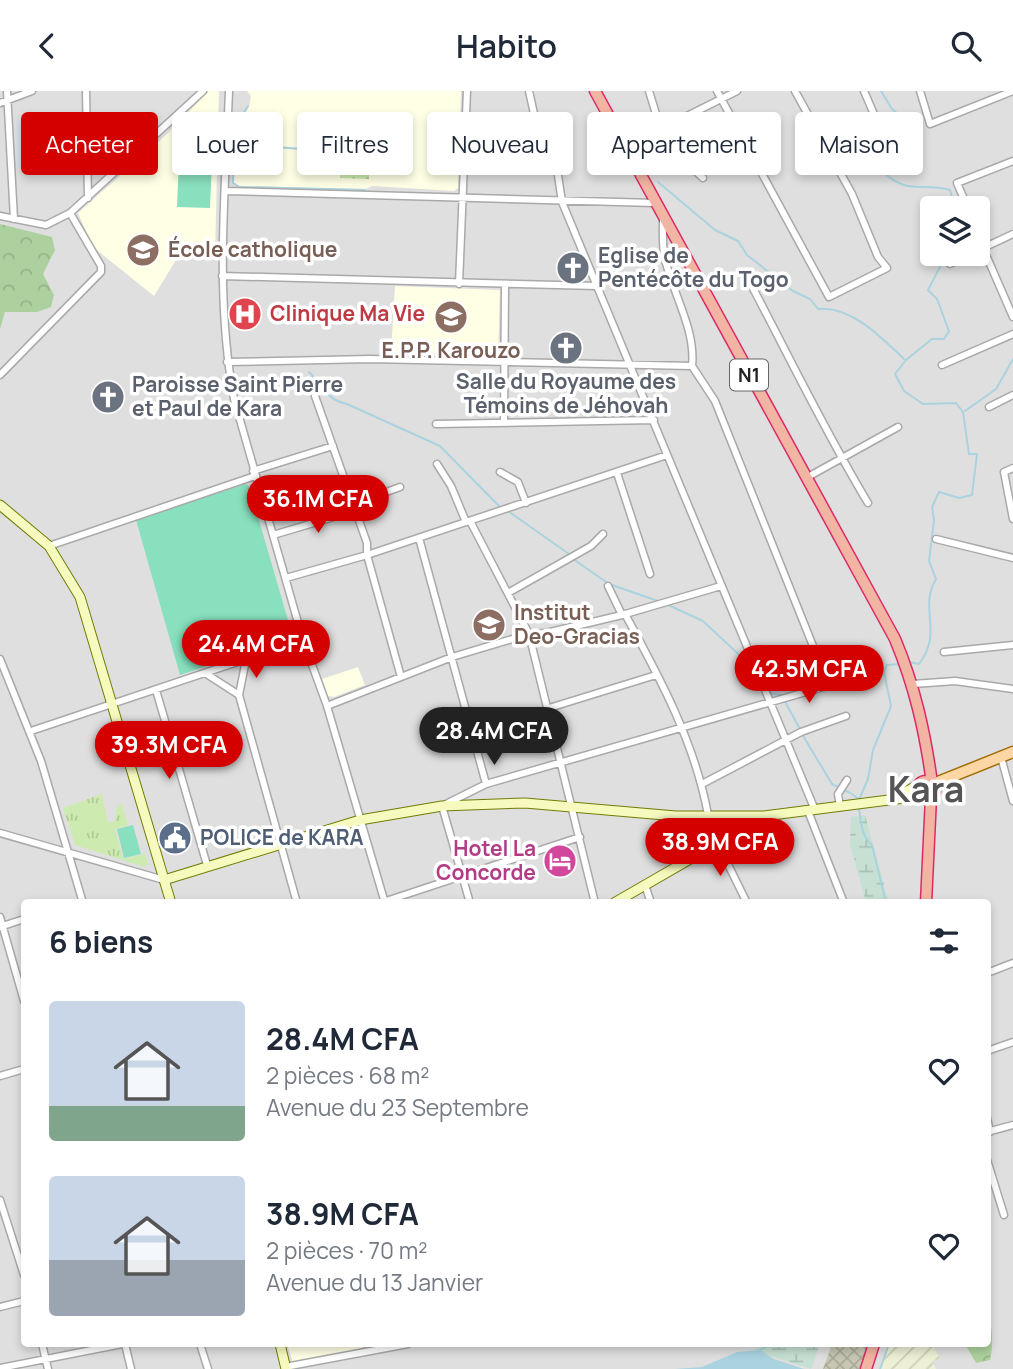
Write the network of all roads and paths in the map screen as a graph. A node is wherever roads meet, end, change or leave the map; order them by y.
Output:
1 (7, 91) edge
2 (32, 91) edge
3 (86, 91) edge
4 (203, 91) edge
5 (229, 91) edge
6 (467, 91) edge
7 (529, 91) edge
8 (595, 91) edge
9 (649, 91) edge
10 (717, 91) edge
11 (737, 91) edge
12 (795, 91) edge
13 (864, 91) edge
14 (919, 91) edge
15 (1013, 91) edge
16 (722, 100) junction
17 (4, 101) edge
18 (467, 112) edge
19 (534, 112) edge
20 (606, 112) edge
21 (655, 112) edge
22 (697, 112) edge
23 (873, 112) edge
24 (1013, 161) edge
25 (465, 175) edge
26 (558, 175) edge
27 (640, 175) edge
28 (701, 175) edge
29 (704, 178) dead end
30 (226, 191) junction
31 (963, 196) edge
32 (88, 198) junction
33 (464, 198) junction
34 (562, 202) junction
35 (655, 203) junction
36 (70, 213) junction
37 (0, 216) edge
38 (14, 219) junction
39 (663, 220) junction
40 (1013, 234) edge
41 (990, 245) edge
42 (990, 266) edge
43 (222, 276) junction
44 (747, 277) dead end
45 (459, 284) junction
46 (505, 284) junction
47 (597, 286) junction
48 (1011, 307) edge
49 (1013, 317) edge
50 (1013, 334) edge
51 (228, 362) junction
52 (506, 363) junction
53 (942, 365) dead end
54 (692, 366) junction
55 (630, 367) junction
56 (0, 375) edge
57 (1013, 395) edge
58 (315, 396) dead end
59 (989, 407) dead end
60 (654, 420) junction
61 (504, 423) junction
62 (436, 424) dead end
63 (898, 427) dead end
64 (333, 446) junction
65 (667, 456) junction
66 (841, 458) junction
67 (437, 464) dead end
68 (1013, 468) edge
69 (500, 472) dead end
70 (254, 473) junction
71 (617, 473) junction
72 (806, 478) junction
73 (400, 487) dead end
74 (526, 503) junction
75 (868, 503) dead end
76 (0, 505) edge
77 (356, 507) junction
78 (1013, 519) edge
79 (468, 521) junction
80 (603, 534) dead end
81 (273, 535) junction
82 (419, 538) junction
83 (936, 539) dead end
84 (49, 546) junction
85 (367, 555) junction
86 (1013, 558) edge
87 (650, 575) dead end
88 (286, 578) junction
89 (608, 586) dead end
90 (721, 586) junction
91 (508, 593) junction
92 (624, 615) junction
93 (529, 634) junction
94 (303, 640) junction
95 (1013, 645) edge
96 (944, 652) dead end
97 (452, 657) junction
98 (0, 659) edge
99 (246, 660) junction
100 (876, 669) dead end
101 (205, 673) junction
102 (656, 675) junction
103 (401, 677) junction
104 (913, 684) junction
105 (823, 687) junction
106 (1013, 689) edge
107 (156, 690) junction
108 (239, 695) junction
109 (111, 704) junction
110 (769, 704) junction
111 (327, 706) junction
112 (550, 708) junction
113 (846, 716) dead end
114 (683, 727) junction
115 (31, 731) junction
116 (788, 741) junction
117 (1013, 751) edge
118 (996, 760) junction
119 (559, 763) junction
120 (847, 780) dead end
121 (486, 784) junction
122 (702, 784) junction
123 (926, 790) junction
124 (1013, 801) edge
125 (442, 806) junction
126 (573, 807) junction
127 (840, 807) junction
128 (811, 811) junction
129 (708, 815) junction
130 (764, 816) junction
131 (360, 820) junction
132 (0, 833) edge
133 (580, 837) junction
134 (717, 842) junction
135 (280, 843) junction
136 (70, 854) junction
137 (207, 865) junction
138 (462, 876) junction
139 (164, 880) junction
140 (645, 885) junction
141 (80, 899) edge
142 (170, 899) edge
143 (296, 899) edge
144 (383, 899) edge
145 (396, 899) edge
146 (469, 899) edge
147 (594, 899) edge
148 (621, 899) edge
149 (650, 899) edge
150 (745, 899) edge
151 (843, 899) edge
152 (926, 899) edge
153 (0, 917) edge
154 (21, 920) edge
155 (1, 926) edge
156 (1013, 963) edge
157 (991, 971) edge
158 (21, 991) edge
159 (1013, 1042) edge
160 (991, 1050) edge
161 (21, 1070) edge
162 (0, 1076) edge
163 (1013, 1125) edge
164 (991, 1131) edge
165 (991, 1173) edge
166 (0, 1200) edge
167 (1013, 1212) edge
168 (21, 1266) edge
169 (21, 1302) edge
170 (0, 1307) edge
171 (43, 1347) edge
172 (109, 1347) edge
173 (124, 1347) edge
174 (201, 1347) edge
175 (281, 1347) edge
176 (392, 1347) edge
177 (873, 1347) edge
178 (46, 1360) junction
179 (283, 1368) edge
180 (0, 1369) edge
181 (48, 1369) edge
182 (131, 1369) edge
183 (208, 1369) edge
184 (866, 1369) edge

1 - 17 street
2 - 17 street
3 - 32 street
4 - 32 street
5 - 30 street
6 - 18 street
7 - 19 street
8 - 20 highway, N1
9 - 21 street
10 - 16 street
11 - 16 street
12 - 16 street
13 - 23 street
14 - 15 street
16 - 22 street
17 - 38 street
24 - 31 street
25 - 33 street
26 - 34 street
27 - 35 highway, N1
28 - 29 street
30 - 33 street
30 - 43 street
32 - 36 street
33 - 34 street
33 - 45 street
34 - 35 street
34 - 47 street
35 - 39 highway, N1
36 - 38 street
36 - 56 street
37 - 38 street
39 - 54 street
39 - 72 highway, N1
40 - 41 street
42 - 48 street
43 - 45 street
43 - 51 street
44 - 66 street
45 - 46 street
46 - 47 street
46 - 52 street
47 - 55 street
48 - 49 street
50 - 53 street
51 - 52 street
51 - 70 street
52 - 55 street
52 - 61 street
54 - 55 street
54 - 105 street
55 - 60 street
57 - 59 street
58 - 64 street
60 - 61 street
60 - 65 street
61 - 62 street
63 - 66 street
64 - 70 street
64 - 77 street
65 - 71 street
65 - 90 street
66 - 72 street
66 - 75 street
67 - 79 street
68 - 78 street
69 - 74 street
70 - 81 street
70 - 84 street
71 - 74 street
71 - 87 street
72 - 104 highway, N1
73 - 77 street
74 - 79 street
76 - 84 main road
77 - 81 street
77 - 85 street
79 - 82 street
79 - 91 street
80 - 91 street
81 - 88 street
82 - 85 street
82 - 97 street
83 - 86 street
84 - 109 main road
85 - 88 street
85 - 103 street
88 - 94 street
89 - 92 street
90 - 92 street
90 - 110 street
91 - 93 street
92 - 93 street
92 - 102 street
93 - 97 street
93 - 112 street
94 - 99 street
94 - 111 street
95 - 96 street
97 - 103 street
97 - 121 street
98 - 115 street
99 - 101 street
99 - 108 street
100 - 105 street
101 - 107 street
101 - 108 street
102 - 112 street
102 - 114 street
103 - 111 street
104 - 106 street
104 - 123 highway, N1
105 - 110 street
107 - 109 street
107 - 137 street
108 - 135 street
109 - 115 street
109 - 139 main road
110 - 114 street
110 - 116 street
111 - 131 street
112 - 119 street
113 - 116 street
114 - 119 street
114 - 122 street
115 - 136 street
116 - 122 street
116 - 128 street
117 - 118 main road
118 - 123 main road
118 - 124 street
119 - 121 street
119 - 126 street
120 - 127 street
121 - 125 street
122 - 129 street
123 - 127 main road
123 - 152 highway, N1
125 - 126 main road
125 - 131 main road
125 - 138 street
126 - 129 main road
126 - 133 street
127 - 128 main road
128 - 130 main road
128 - 151 street
129 - 130 main road
130 - 134 main road
131 - 135 main road
131 - 144 street
132 - 136 street
133 - 138 street
133 - 147 street
134 - 140 main road
134 - 150 street
135 - 137 main road
135 - 143 street
136 - 139 street
136 - 141 street
137 - 139 main road
138 - 145 street
138 - 146 street
139 - 142 main road
140 - 148 main road
140 - 149 street
153 - 155 street
154 - 155 street
155 - 158 street
156 - 157 street
159 - 160 street
161 - 162 street
163 - 164 street
165 - 167 street
166 - 168 street
169 - 170 street
171 - 178 street
172 - 178 street
173 - 182 street
174 - 183 street
175 - 179 main road
176 - 179 street
177 - 184 highway
178 - 180 street
178 - 181 street

